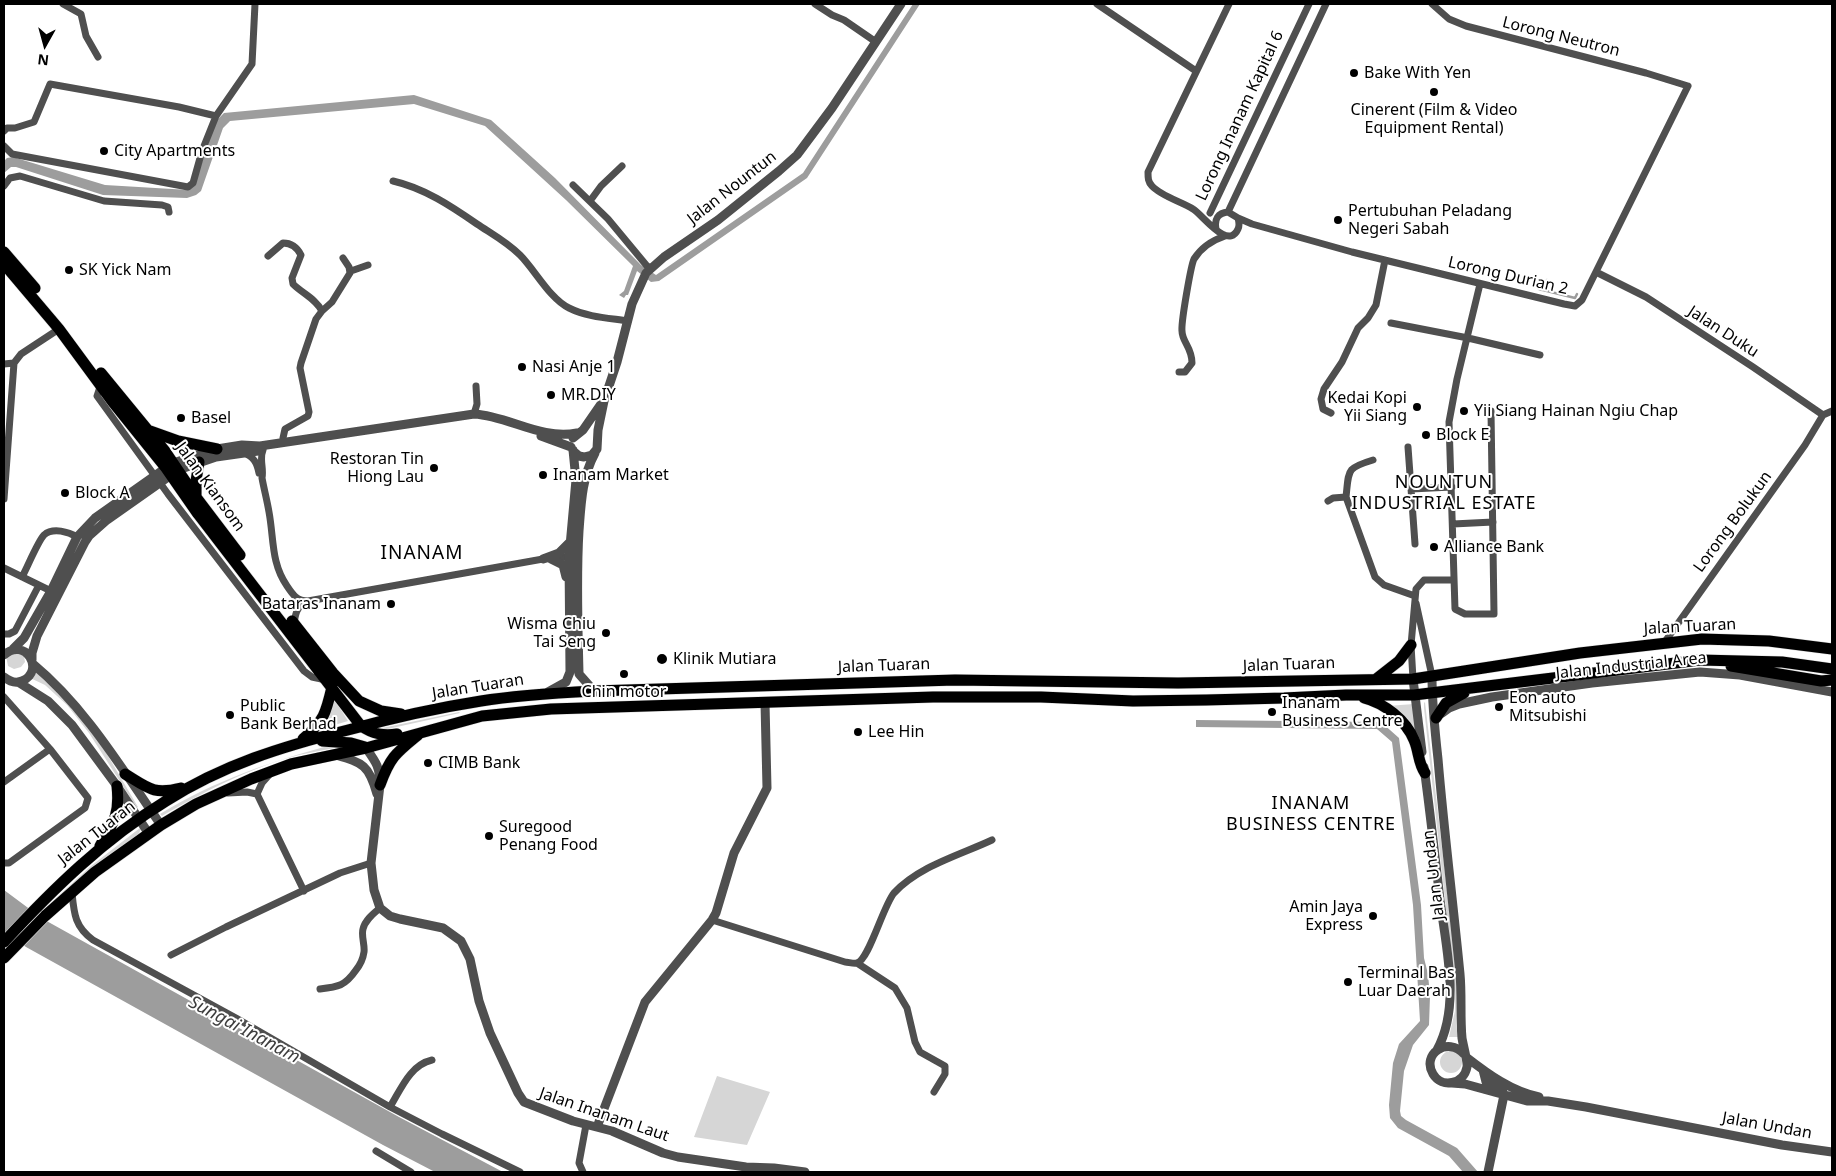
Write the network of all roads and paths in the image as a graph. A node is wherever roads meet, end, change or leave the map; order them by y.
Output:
1 (63, 4) edge
2 (255, 4) edge
3 (814, 4) edge
4 (901, 4) edge
5 (1097, 4) edge
6 (1229, 4) edge
7 (1309, 4) edge
8 (1326, 4) edge
9 (1432, 4) edge
10 (876, 42) junction
11 (98, 56) dead end
12 (1196, 71) junction
13 (1688, 86) joint
14 (216, 116) junction
15 (4, 131) edge
16 (4, 146) edge
17 (622, 166) dead end
18 (393, 181) dead end
19 (573, 185) dead end
20 (4, 186) edge
21 (590, 201) junction
22 (1195, 210) junction
23 (169, 212) dead end
24 (1228, 212) junction
25 (1210, 213) junction
26 (1220, 214) junction
27 (1238, 218) junction
28 (1252, 224) junction
29 (1216, 229) junction
30 (1233, 235) junction
31 (1225, 236) junction
32 (4, 252) edge
33 (268, 256) dead end
34 (343, 258) dead end
35 (1385, 260) junction
36 (4, 264) edge
37 (368, 265) dead end
38 (651, 268) junction
39 (351, 271) junction
40 (1596, 272) junction
41 (1480, 284) junction
42 (322, 311) junction
43 (628, 321) junction
44 (1391, 323) dead end
45 (59, 329) junction
46 (1468, 338) junction
47 (1540, 355) dead end
48 (14, 363) junction
49 (4, 364) edge
50 (1179, 372) dead end
51 (101, 384) junction
52 (476, 386) dead end
53 (604, 401) junction
54 (1491, 411) dead end
55 (1832, 411) edge
56 (1331, 412) dead end
57 (474, 414) junction
58 (1823, 415) junction
59 (148, 431) junction
60 (577, 433) junction
61 (598, 441) junction
62 (284, 442) junction
63 (1408, 447) dead end
64 (217, 449) junction
65 (572, 449) junction
66 (263, 450) junction
67 (240, 452) junction
68 (595, 452) junction
69 (1373, 460) dead end
70 (199, 462) junction
71 (172, 469) junction
72 (262, 478) junction
73 (158, 479) junction
74 (1452, 487) junction
75 (1410, 489) junction
76 (582, 496) junction
77 (196, 497) junction
78 (1346, 497) junction
79 (4, 499) edge
80 (1328, 500) dead end
81 (1493, 522) junction
82 (1453, 524) junction
83 (78, 537) junction
84 (570, 542) junction
85 (1415, 544) dead end
86 (569, 557) junction
87 (547, 559) junction
88 (4, 568) edge
89 (22, 577) junction
90 (1453, 580) junction
91 (39, 585) junction
92 (51, 591) junction
93 (570, 592) junction
94 (1414, 596) junction
95 (304, 601) junction
96 (294, 624) junction
97 (4, 634) edge
98 (1664, 643) junction
99 (1411, 645) junction
100 (8, 651) edge
101 (1830, 651) edge
102 (1700, 660) junction
103 (32, 662) junction
104 (1832, 669) edge
105 (1432, 676) junction
106 (4, 677) edge
107 (1376, 679) junction
108 (1413, 680) junction
109 (1832, 680) edge
110 (16, 682) junction
111 (4, 684) edge
112 (329, 684) junction
113 (1475, 688) junction
114 (594, 690) junction
115 (1832, 692) edge
116 (546, 694) junction
117 (1346, 694) junction
118 (1432, 694) junction
119 (1414, 695) junction
120 (4, 697) edge
121 (765, 703) junction
122 (408, 715) junction
123 (1436, 718) junction
124 (361, 726) junction
125 (423, 731) junction
126 (1435, 735) junction
127 (300, 742) junction
128 (366, 748) junction
129 (50, 749) junction
130 (334, 754) junction
131 (272, 771) junction
132 (1425, 773) junction
133 (125, 774) junction
134 (4, 782) edge
135 (195, 785) junction
136 (380, 785) junction
137 (117, 786) junction
138 (218, 794) junction
139 (257, 794) junction
140 (378, 801) junction
141 (151, 811) junction
142 (139, 819) junction
143 (161, 825) junction
144 (149, 834) junction
145 (992, 840) dead end
146 (98, 849) junction
147 (4, 863) edge
148 (371, 863) junction
149 (304, 891) junction
150 (72, 893) junction
151 (380, 908) junction
152 (712, 920) junction
153 (7, 944) edge
154 (171, 954) dead end
155 (4, 958) edge
156 (857, 963) junction
157 (320, 989) dead end
158 (1436, 1050) junction
159 (1465, 1056) junction
160 (432, 1060) dead end
161 (1483, 1070) junction
162 (1448, 1083) junction
163 (934, 1092) dead end
164 (1504, 1095) junction
165 (1548, 1101) junction
166 (390, 1107) junction
167 (586, 1125) junction
168 (597, 1127) junction
169 (376, 1151) dead end
170 (1832, 1152) edge
171 (412, 1172) edge
172 (520, 1172) edge
173 (583, 1172) edge
174 (805, 1172) edge
175 (1488, 1172) edge

1 - 11 street
2 - 14 street
3 - 10 street
4 - 10 street, Jalan Nountun
5 - 12 street
6 - 12 street
7 - 25 street, Lorong Inanam Kapital 6
8 - 24 street
9 - 13 street, Lorong Neutron
10 - 38 street, Jalan Nountun
12 - 22 street
13 - 40 street, Lorong Durian 2
14 - 15 street
14 - 16 street
17 - 21 street
18 - 43 street
19 - 21 street
20 - 23 street
21 - 38 street
22 - 25 street
22 - 29 street
24 - 26 street
24 - 27 street
25 - 26 street
26 - 29 street
27 - 28 street, Lorong Durian 2
27 - 30 street
28 - 30 street
28 - 35 street, Lorong Durian 2
29 - 31 street
30 - 31 street
31 - 50 street
32 - 59 main road, Jalan Kiansom
33 - 42 street
34 - 39 street
35 - 41 street, Lorong Durian 2
35 - 56 street
36 - 45 main road, Jalan Kiansom
37 - 39 street
38 - 43 street, Jalan Nountun
39 - 42 street
40 - 41 street, Lorong Durian 2
40 - 58 street, Jalan Duku
41 - 46 street
42 - 62 street
43 - 53 street, Jalan Nountun
44 - 46 street
45 - 48 street
45 - 51 main road, Jalan Kiansom
46 - 47 street
46 - 74 street
48 - 49 street
48 - 79 street
51 - 71 main road, Jalan Kiansom
51 - 73 street
52 - 57 street
53 - 60 street, Jalan Nountun
53 - 61 street, Jalan Nountun
54 - 81 street
55 - 58 street
57 - 60 street
57 - 62 street
58 - 98 street, Lorong Bolukun
59 - 64 main road
59 - 71 main road, Jalan Kiansom
60 - 61 street
60 - 65 street, Jalan Nountun
61 - 68 street, Jalan Nountun
62 - 64 street
63 - 75 street
64 - 71 street
65 - 66 street
65 - 68 street
65 - 84 street, Jalan Nountun
66 - 67 street
66 - 72 street
67 - 70 street
67 - 72 street
68 - 76 street, Jalan Nountun
69 - 78 street
70 - 71 street
70 - 77 main road
71 - 73 street
71 - 77 main road, Jalan Kiansom
71 - 112 main road, Jalan Kiansom
72 - 95 street
73 - 83 street
73 - 103 street
73 - 112 street
74 - 75 street
74 - 82 street
75 - 85 street
76 - 86 street
76 - 114 street, Jalan Nountun
77 - 96 main road, Jalan Kiansom
78 - 80 street
78 - 94 street
81 - 82 street
81 - 90 street
82 - 90 street
83 - 89 street
83 - 92 street
84 - 86 street, Jalan Nountun
84 - 87 street
86 - 87 street
86 - 93 street, Jalan Nountun
87 - 93 street
87 - 95 street
88 - 89 street
89 - 91 street
90 - 94 street
91 - 92 street
91 - 97 street
92 - 100 street
93 - 116 street, Jalan Nountun
94 - 99 street
94 - 105 street
95 - 96 street
96 - 122 main road, Jalan Kiansom
98 - 101 main road, Jalan Tuaran
98 - 105 main road, Jalan Tuaran
99 - 107 main road
99 - 108 street
100 - 103 street
102 - 104 main road, Jalan Tuaran
102 - 109 main road
102 - 113 main road, Jalan Tuaran
103 - 110 street
103 - 133 street
105 - 108 main road, Jalan Tuaran
105 - 118 street, Jalan Undan
106 - 110 street
107 - 108 main road, Jalan Tuaran
107 - 114 main road, Jalan Tuaran
108 - 119 street, Jalan Undan
110 - 111 street
110 - 137 street
112 - 124 main road, Jalan Kiansom
112 - 127 main road
113 - 118 main road, Jalan Tuaran
113 - 123 main road
114 - 116 main road, Jalan Tuaran
115 - 123 street, Jalan Industrial Area
116 - 122 main road, Jalan Tuaran
117 - 119 main road, Jalan Tuaran
117 - 121 main road, Jalan Tuaran
117 - 132 main road
118 - 119 main road, Jalan Tuaran
118 - 126 street, Jalan Undan
119 - 132 street, Jalan Undan
120 - 129 street
121 - 125 main road, Jalan Tuaran
121 - 152 street
122 - 124 main road, Jalan Tuaran
123 - 126 street
124 - 125 main road
124 - 127 main road, Jalan Tuaran
125 - 128 main road, Jalan Tuaran
125 - 136 main road
126 - 159 street, Jalan Undan
127 - 128 main road
127 - 135 main road, Jalan Tuaran
128 - 130 main road, Jalan Tuaran
128 - 136 street
129 - 134 street
129 - 147 street
130 - 131 main road, Jalan Tuaran
130 - 140 street
131 - 138 main road, Jalan Tuaran
131 - 139 street
132 - 158 street, Jalan Undan
133 - 135 main road
133 - 141 street
135 - 141 main road, Jalan Tuaran
136 - 140 street
137 - 142 street
137 - 146 main road
138 - 139 street
138 - 143 main road, Jalan Tuaran
139 - 149 street
140 - 148 street
141 - 142 main road, Jalan Tuaran
141 - 143 street
142 - 144 street
142 - 146 main road, Jalan Tuaran
143 - 144 main road, Jalan Tuaran
144 - 150 main road, Jalan Tuaran
145 - 156 street
146 - 153 main road, Jalan Tuaran
148 - 149 street
148 - 151 street
149 - 154 street
150 - 153 main road, Jalan Tuaran
150 - 166 street
151 - 157 street
151 - 167 street, Jalan Inanam Laut
152 - 156 street
152 - 168 street
153 - 155 main road, Jalan Tuaran
156 - 163 street
158 - 159 street, Jalan Undan
158 - 162 street, Jalan Undan
159 - 161 street, Jalan Undan
159 - 162 street, Jalan Undan
160 - 166 street
161 - 164 street
161 - 165 street, Jalan Undan
162 - 164 street, Jalan Undan
164 - 165 street, Jalan Undan
164 - 175 street
165 - 170 street, Jalan Undan
166 - 172 street
167 - 168 street, Jalan Inanam Laut
167 - 173 street
168 - 174 street, Jalan Inanam Laut
169 - 171 street

